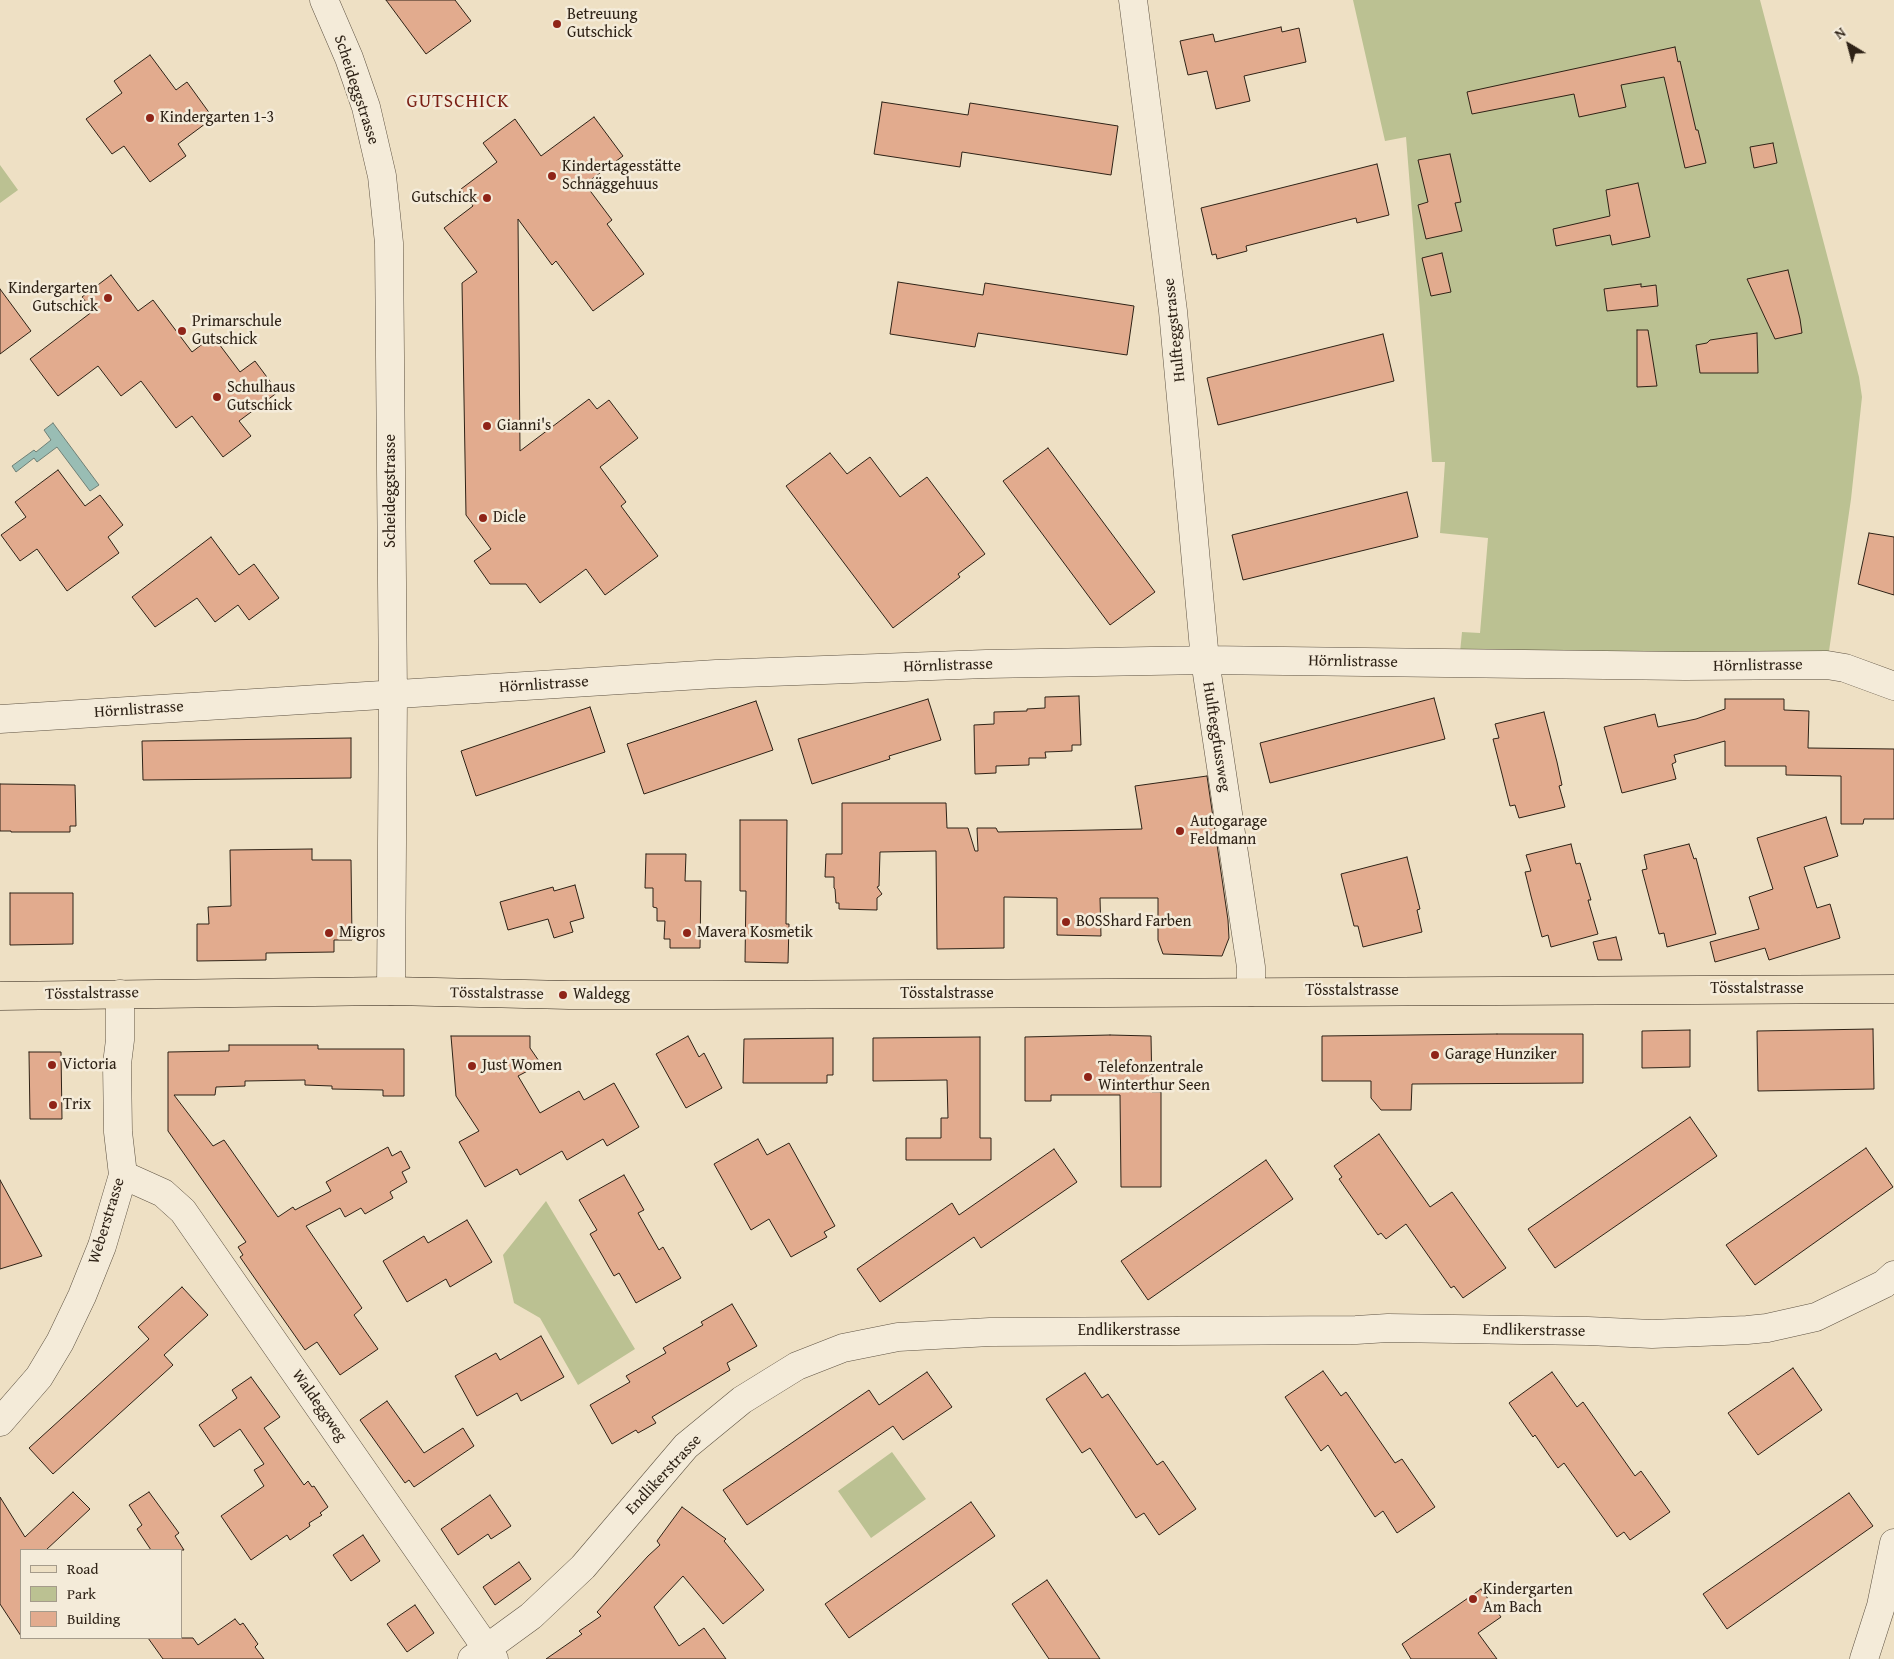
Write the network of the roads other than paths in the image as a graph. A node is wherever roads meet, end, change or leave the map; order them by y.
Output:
1 (324, 0) edge
2 (1132, 0) edge
3 (1205, 660) junction
4 (1894, 686) edge
5 (393, 695) junction
6 (0, 719) edge
7 (1894, 989) edge
8 (391, 992) junction
9 (1251, 992) junction
10 (120, 994) junction
11 (0, 996) edge
12 (123, 1175) junction
13 (1891, 1288) edge
14 (0, 1422) edge
15 (1894, 1543) edge
16 (484, 1655) edge
17 (1864, 1659) edge

1 - 5 street, Scheideggstrasse
2 - 3 street, Hulfteggstrasse
3 - 4 street, Hörnlistrasse
3 - 5 street, Hörnlistrasse
3 - 9 street, Hulfteggfussweg
5 - 6 street, Hörnlistrasse
5 - 8 street, Scheideggstrasse
7 - 9 main road, Tösstalstrasse
8 - 9 main road, Tösstalstrasse
8 - 10 main road, Tösstalstrasse
10 - 11 main road, Tösstalstrasse
10 - 12 street, Weberstrasse
12 - 14 street, Weberstrasse
12 - 16 street, Waldeggweg
13 - 16 street, Endlikerstrasse
15 - 17 street

